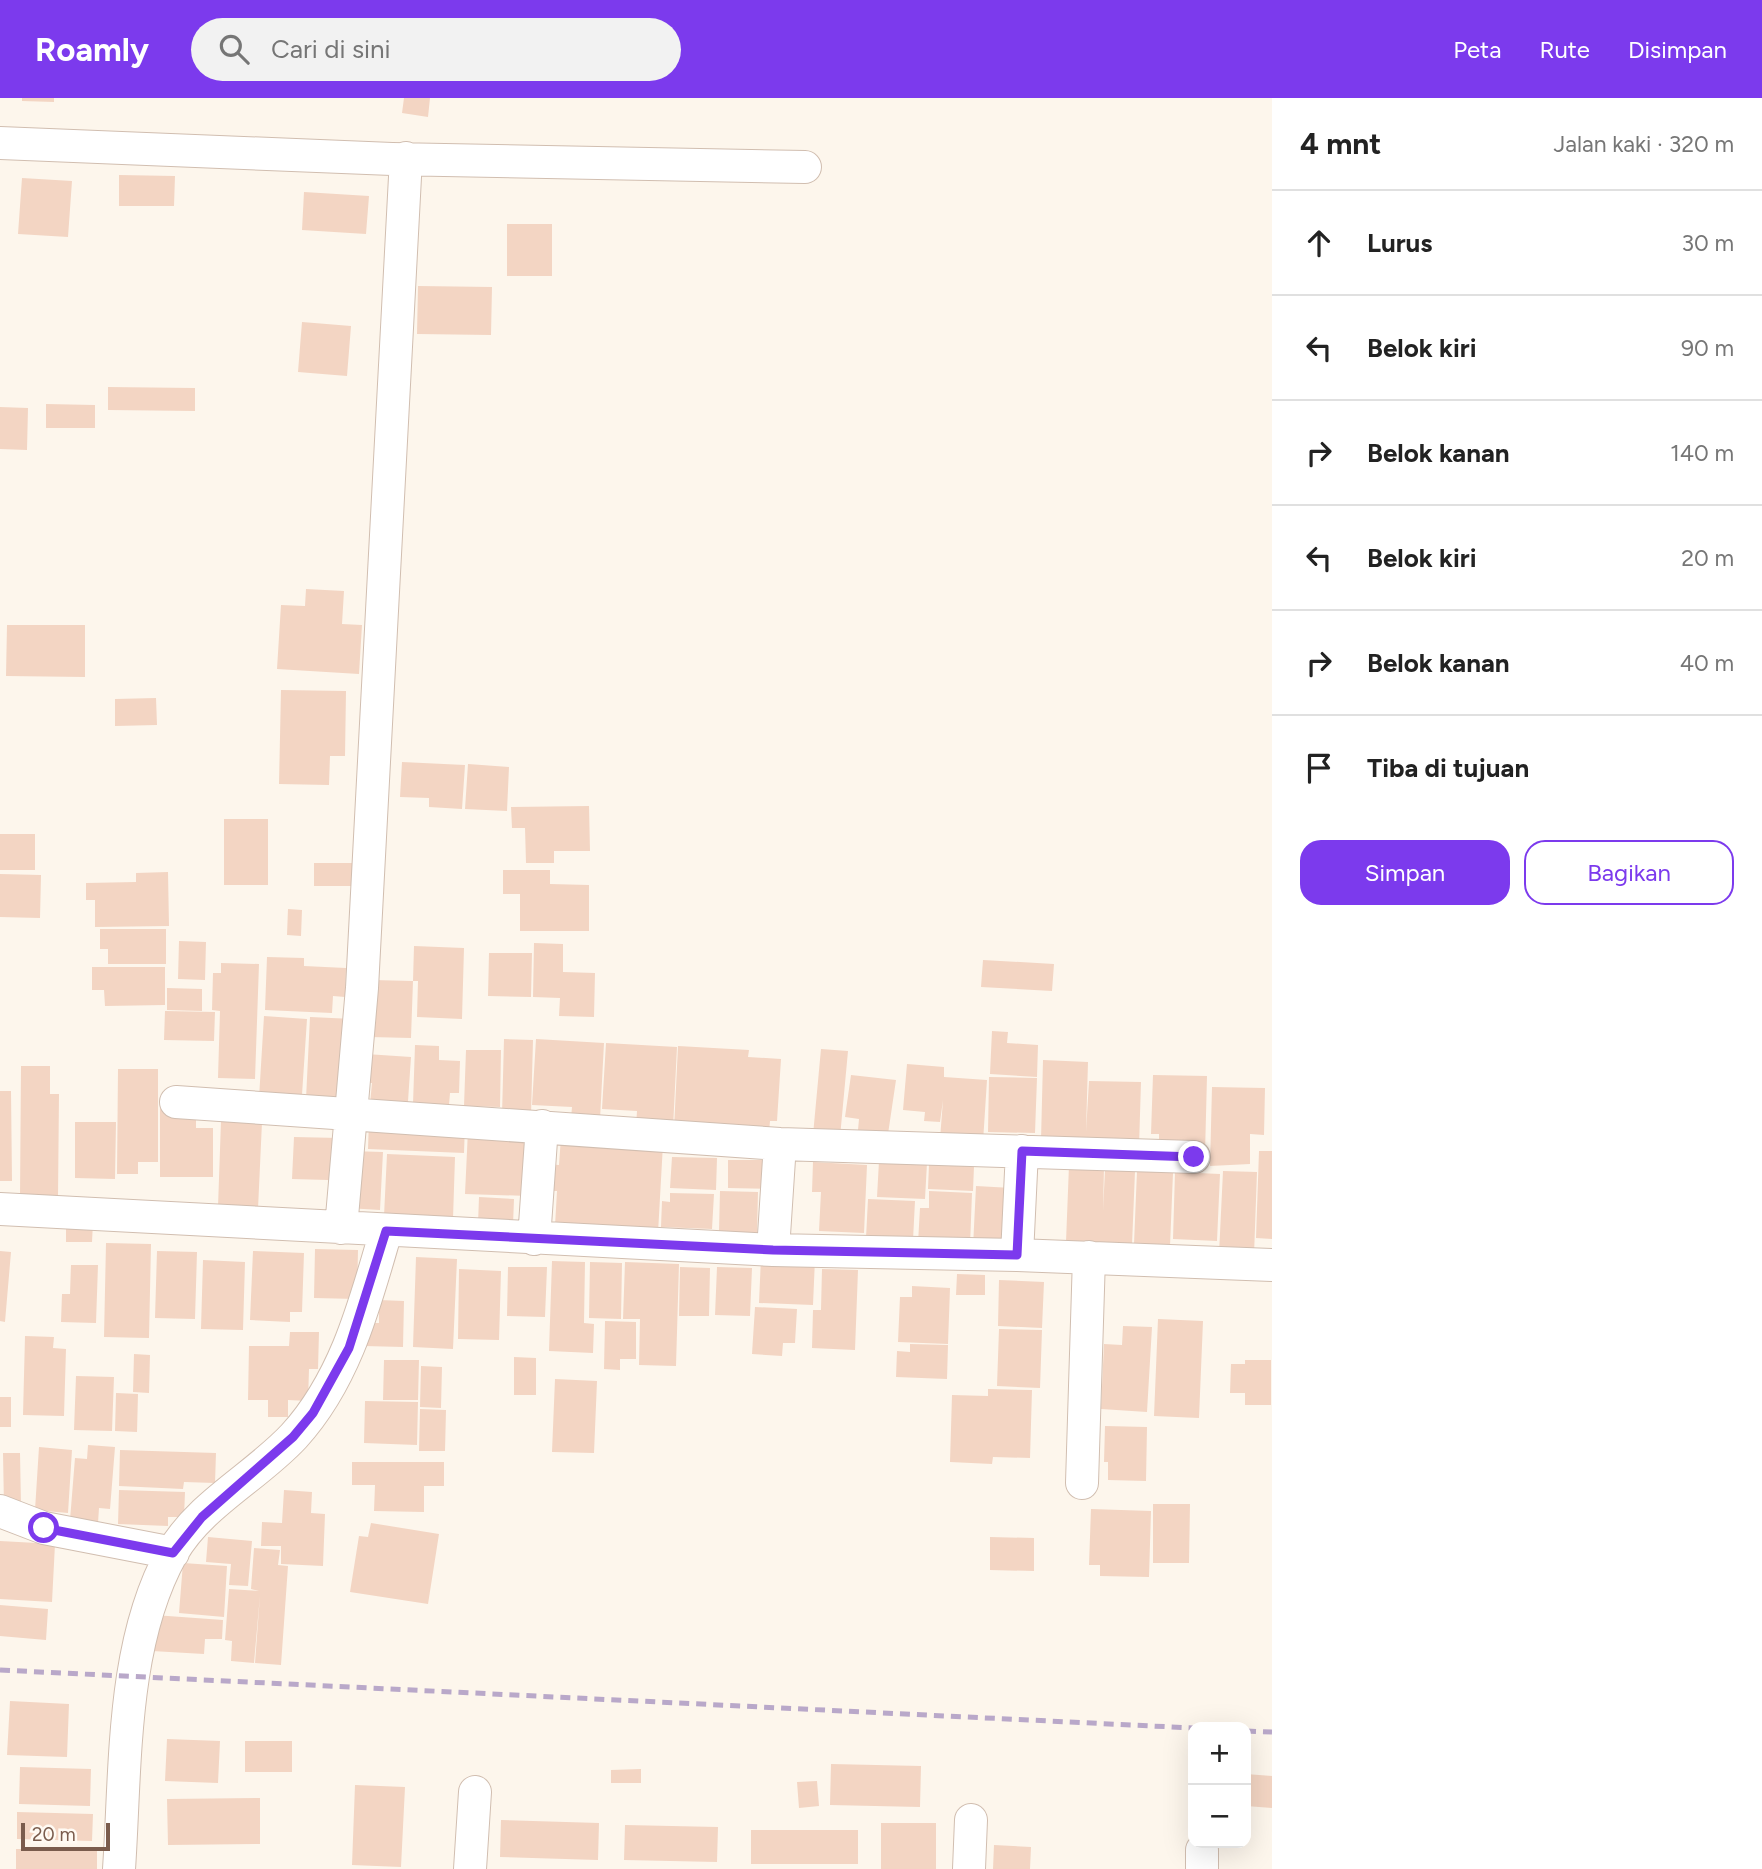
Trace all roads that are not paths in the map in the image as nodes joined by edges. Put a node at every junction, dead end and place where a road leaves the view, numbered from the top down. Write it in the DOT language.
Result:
graph roads {
  1 [pos="0,143"];
  2 [pos="406,158"];
  3 [pos="805,167"];
  4 [pos="176,1102"];
  5 [pos="352,1116"];
  6 [pos="542,1126"];
  7 [pos="780,1144"];
  8 [pos="1022,1151"];
  9 [pos="1194,1157"];
  10 [pos="0,1209"];
  11 [pos="341,1228"];
  12 [pos="386,1231"];
  13 [pos="534,1239"];
  14 [pos="773,1250"];
  15 [pos="1017,1255"];
  16 [pos="1089,1257"];
  17 [pos="1272,1265"];
  18 [pos="1082,1483"];
  19 [pos="0,1511"];
  20 [pos="173,1553"];
  21 [pos="475,1792"];
  22 [pos="971,1820"];
  23 [pos="119,1869"];
  24 [pos="470,1869"];
  25 [pos="969,1869"];
  1 -- 2 [label="street"];
  2 -- 3 [label="street"];
  2 -- 5 [label="street"];
  4 -- 5 [label="street"];
  5 -- 6 [label="street"];
  5 -- 11 [label="street"];
  6 -- 7 [label="street"];
  6 -- 13 [label="street"];
  7 -- 8 [label="street"];
  7 -- 14 [label="street"];
  8 -- 9 [label="street"];
  8 -- 15 [label="street"];
  10 -- 11 [label="street"];
  11 -- 12 [label="street"];
  12 -- 13 [label="street"];
  12 -- 20 [label="street"];
  13 -- 14 [label="street"];
  14 -- 15 [label="street"];
  15 -- 16 [label="street"];
  16 -- 17 [label="street"];
  16 -- 18 [label="street"];
  19 -- 20 [label="street"];
  20 -- 23 [label="street"];
  21 -- 24 [label="street"];
  22 -- 25 [label="street"];
}
